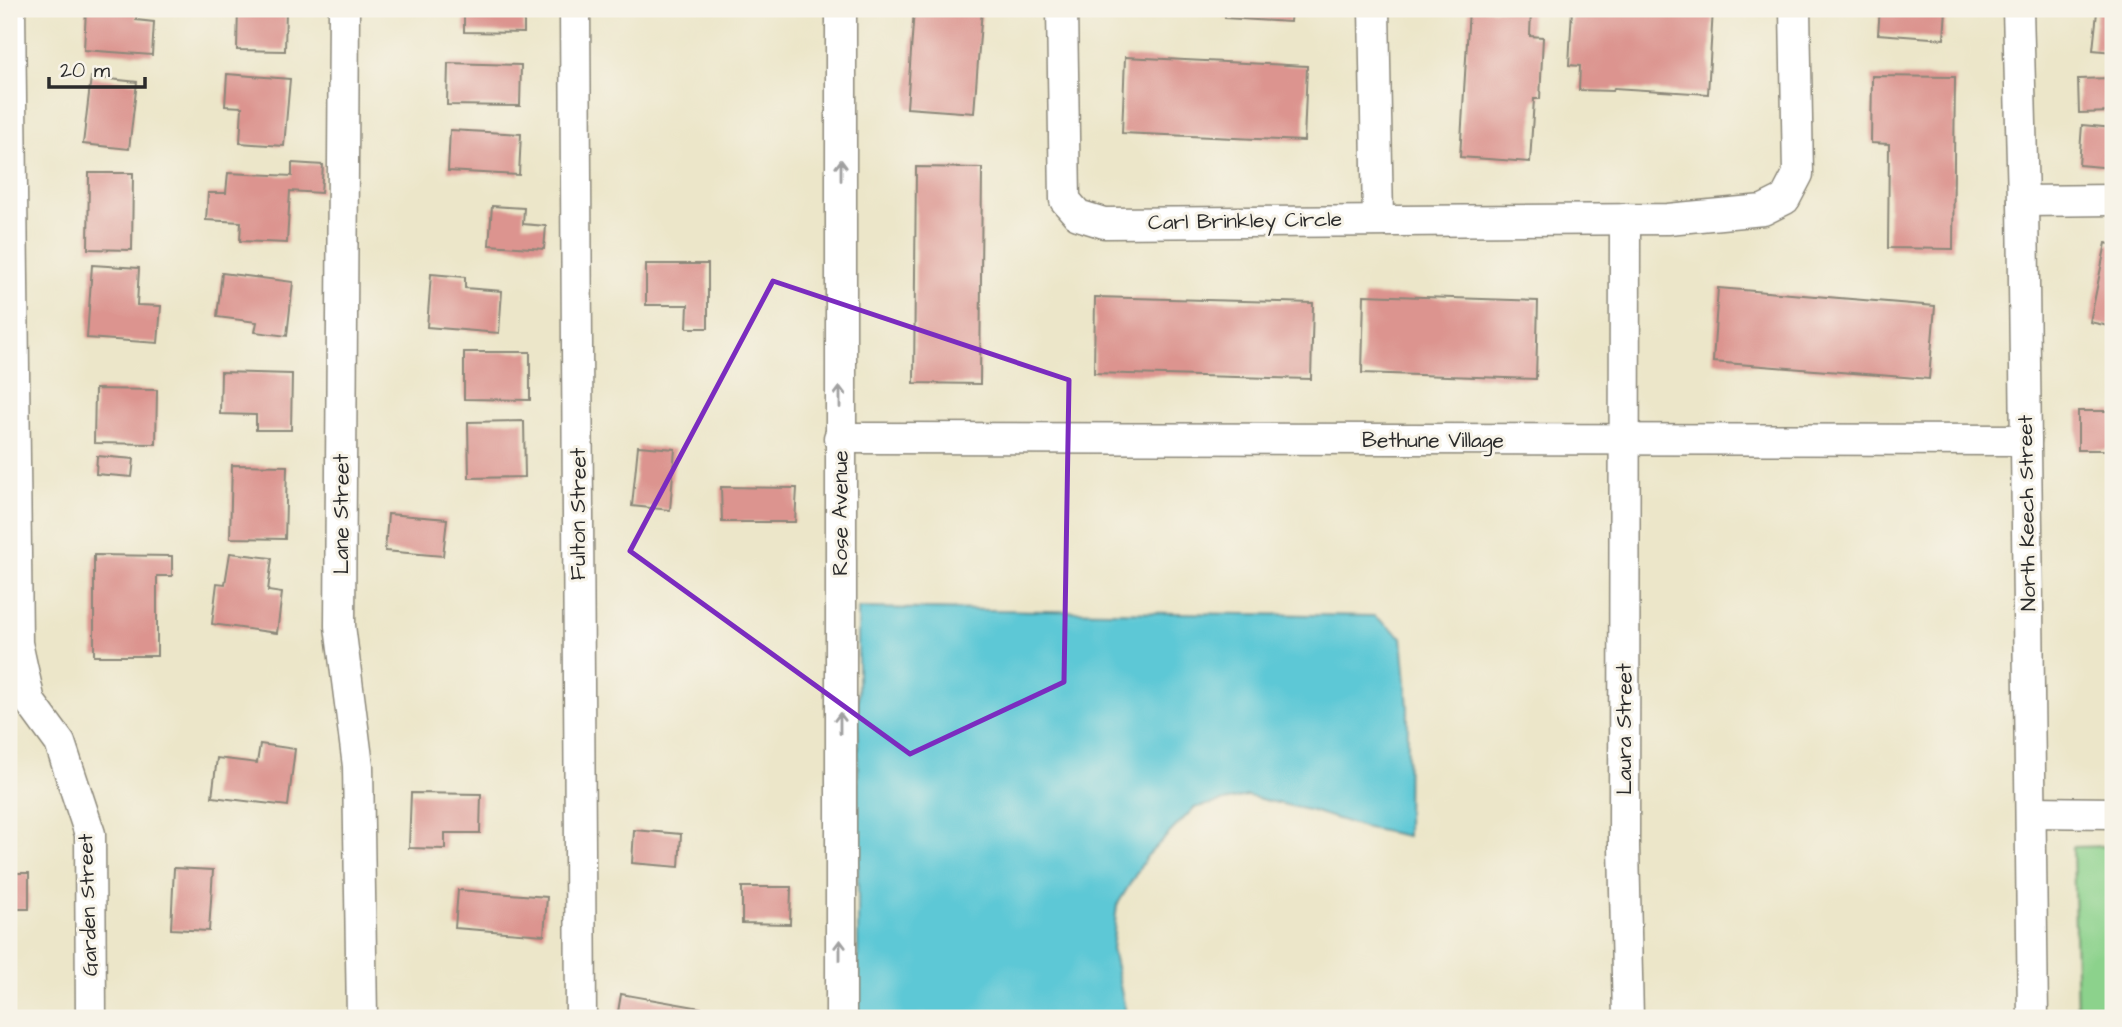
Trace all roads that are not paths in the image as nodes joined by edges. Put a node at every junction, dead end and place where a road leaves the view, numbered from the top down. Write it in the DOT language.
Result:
graph roads {
  1 [pos="10,9"];
  2 [pos="344,9"];
  3 [pos="575,9"];
  4 [pos="841,9"];
  5 [pos="1062,9"];
  6 [pos="1374,9"];
  7 [pos="1795,9"];
  8 [pos="2018,9"];
  9 [pos="2113,200"];
  10 [pos="2023,201"];
  11 [pos="1625,219"];
  12 [pos="1378,220"];
  13 [pos="839,438"];
  14 [pos="2026,440"];
  15 [pos="1623,441"];
  16 [pos="2031,812"];
  17 [pos="2113,813"];
  18 [pos="91,1018"];
  19 [pos="362,1018"];
  20 [pos="581,1018"];
  21 [pos="841,1018"];
  22 [pos="1628,1018"];
  23 [pos="2033,1018"];
  1 -- 18 [label="street, Garden Street"];
  2 -- 19 [label="street, Lane Street"];
  3 -- 20 [label="street, Fulton Street"];
  13 -- 4 [label="street, Rose Avenue, one-way"];
  5 -- 12 [label="street, Carl Brinkley Circle"];
  6 -- 12 [label="street"];
  7 -- 11 [label="street, Carl Brinkley Circle"];
  8 -- 10 [label="street, North Keech Street"];
  9 -- 10 [label="street"];
  10 -- 14 [label="street, North Keech Street"];
  11 -- 12 [label="street, Carl Brinkley Circle"];
  11 -- 15 [label="street"];
  13 -- 15 [label="street, Bethune Village"];
  21 -- 13 [label="street, Rose Avenue, one-way"];
  14 -- 15 [label="street, Bethune Village"];
  14 -- 16 [label="street, North Keech Street"];
  15 -- 22 [label="street, Laura Street"];
  16 -- 17 [label="street"];
  16 -- 23 [label="street, North Keech Street"];
}
